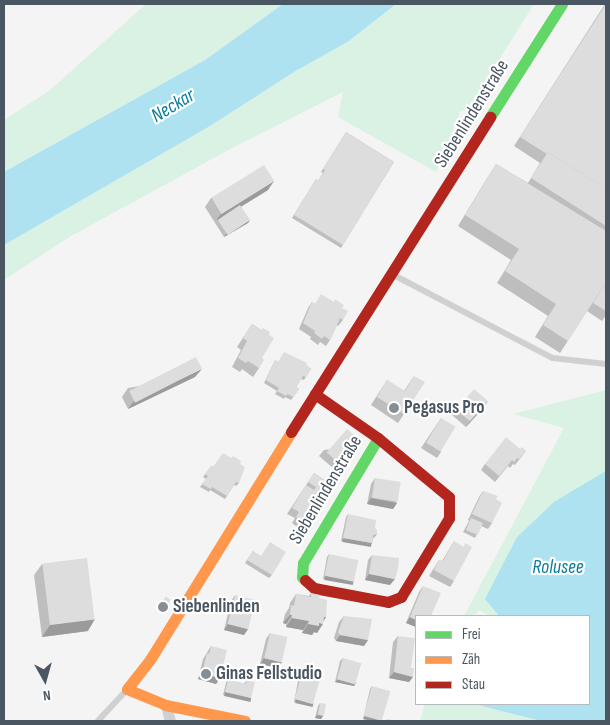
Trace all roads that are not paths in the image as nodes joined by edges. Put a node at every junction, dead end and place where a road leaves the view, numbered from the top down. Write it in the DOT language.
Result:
graph roads {
  1 [pos="562,4"];
  2 [pos="392,274"];
  3 [pos="606,364"];
  4 [pos="315,394"];
  5 [pos="378,438"];
  6 [pos="127,689"];
  7 [pos="166,706"];
  8 [pos="98,721"];
  9 [pos="170,721"];
  10 [pos="245,721"];
  1 -- 2 [label="street, Siebenlindenstraße"];
  2 -- 3 [label="lane"];
  2 -- 4 [label="street, Siebenlindenstraße"];
  4 -- 5 [label="street, Siebenlindenstraße"];
  4 -- 6 [label="street, Siebenlindenstraße"];
  5 -- 5 [label="street, Siebenlindenstraße"];
  6 -- 7 [label="street"];
  6 -- 8 [label="lane"];
  7 -- 9 [label="street"];
  7 -- 10 [label="street"];
}
